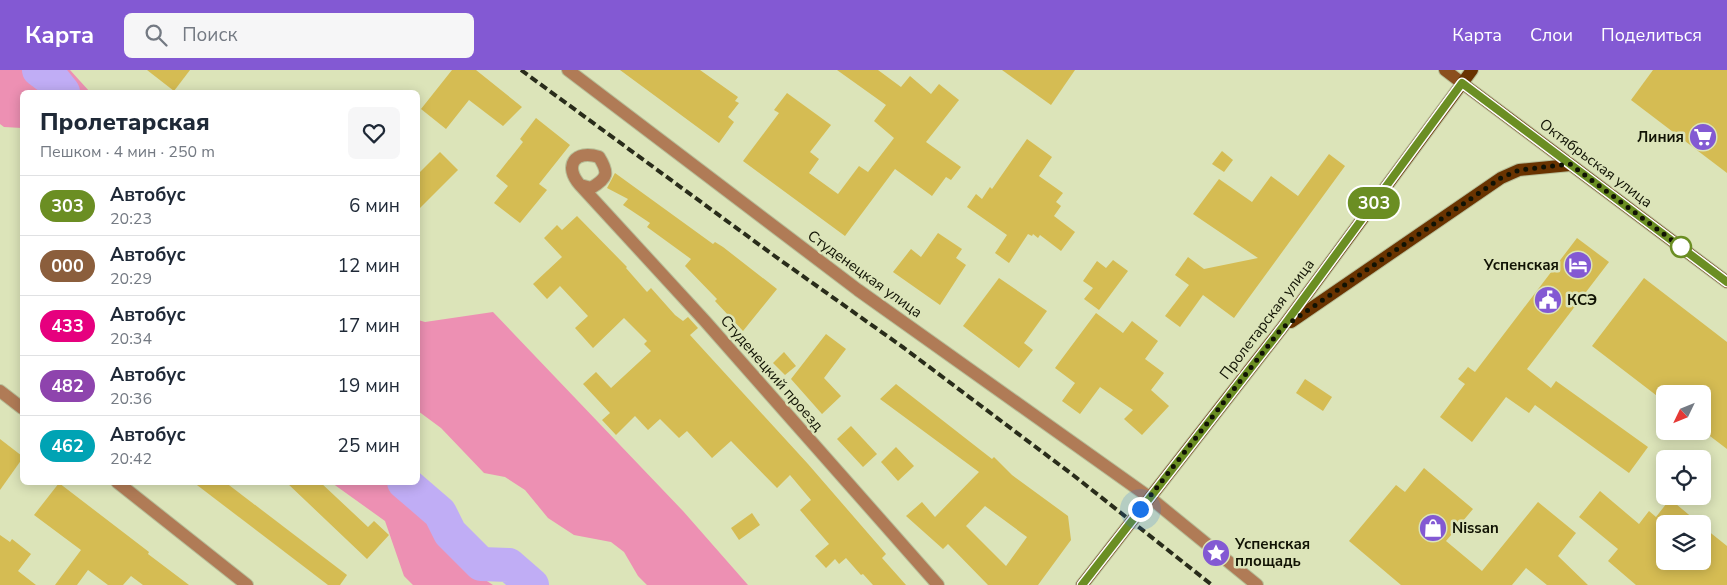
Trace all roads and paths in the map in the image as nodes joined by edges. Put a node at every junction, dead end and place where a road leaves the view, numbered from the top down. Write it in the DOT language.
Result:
graph roads {
  1 [pos="568,70"];
  2 [pos="1445,70"];
  3 [pos="1472,70"];
  4 [pos="1462,83"];
  5 [pos="1570,164"];
  6 [pos="580,185"];
  7 [pos="1727,282"];
  8 [pos="1282,328"];
  9 [pos="0,391"];
  10 [pos="20,406"];
  11 [pos="121,485"];
  12 [pos="1149,497"];
  13 [pos="247,585"];
  14 [pos="938,585"];
  15 [pos="1082,585"];
  16 [pos="1257,585"];
  1 -- 12 [label="street, Студенецкая улица"];
  2 -- 4 [label="main road, Октябрьская улица"];
  3 -- 4 [label="main road, Пролетарская улица"];
  4 -- 5 [label="main road, Октябрьская улица"];
  4 -- 8 [label="main road, Пролетарская улица"];
  5 -- 7 [label="main road, Октябрьская улица"];
  5 -- 8 [label="main road"];
  6 -- 14 [label="street, Студенецкий проезд"];
  8 -- 12 [label="main road, Пролетарская улица"];
  9 -- 10 [label="street"];
  11 -- 13 [label="street"];
  12 -- 15 [label="main road, Пролетарская улица"];
  12 -- 16 [label="street, Студенецкая улица"];
}
